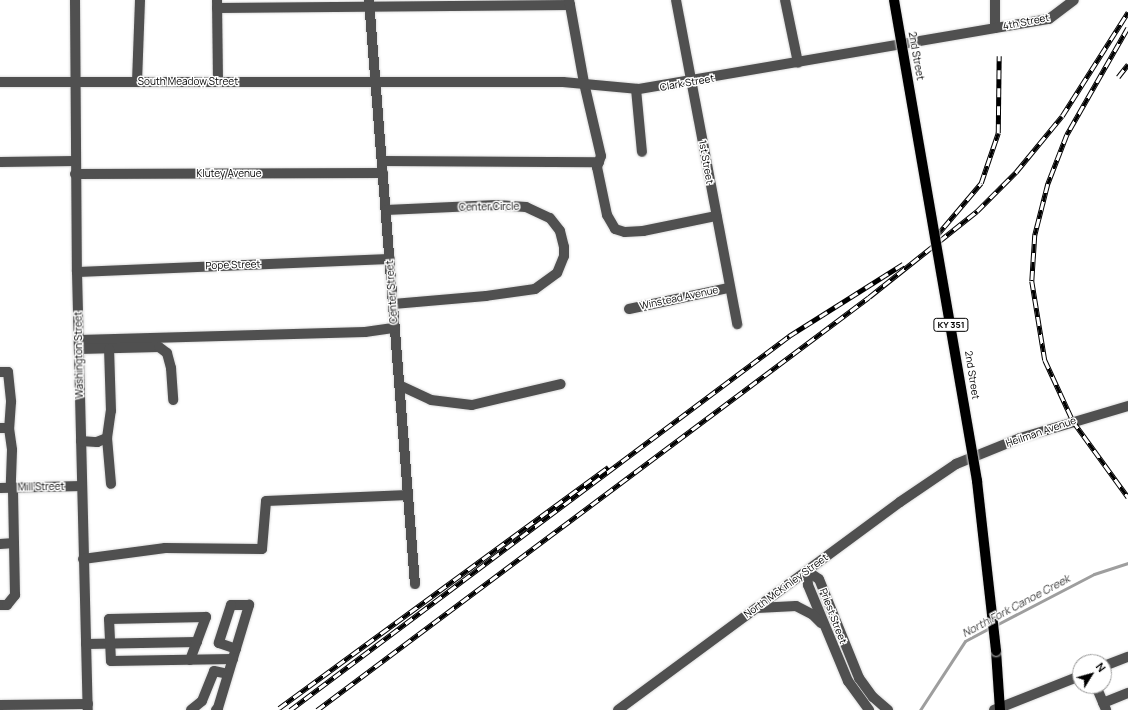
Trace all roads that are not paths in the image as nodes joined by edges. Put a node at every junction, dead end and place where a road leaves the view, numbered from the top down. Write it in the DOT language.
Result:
graph roads {
  1 [pos="75,0"];
  2 [pos="140,0"];
  3 [pos="676,0"];
  4 [pos="785,0"];
  5 [pos="894,0"];
  6 [pos="995,0"];
  7 [pos="1074,0"];
  8 [pos="570,2"];
  9 [pos="369,3"];
  10 [pos="217,4"];
  11 [pos="995,28"];
  12 [pos="798,64"];
  13 [pos="0,82"];
  14 [pos="75,82"];
  15 [pos="137,82"];
  16 [pos="218,82"];
  17 [pos="376,82"];
  18 [pos="692,82"];
  19 [pos="584,83"];
  20 [pos="636,89"];
  21 [pos="642,152"];
  22 [pos="76,161"];
  23 [pos="382,161"];
  24 [pos="0,162"];
  25 [pos="599,162"];
  26 [pos="383,173"];
  27 [pos="76,174"];
  28 [pos="386,210"];
  29 [pos="716,216"];
  30 [pos="390,259"];
  31 [pos="77,272"];
  32 [pos="729,288"];
  33 [pos="393,304"];
  34 [pos="629,309"];
  35 [pos="737,324"];
  36 [pos="395,328"];
  37 [pos="79,345"];
  38 [pos="108,348"];
  39 [pos="4,372"];
  40 [pos="561,384"];
  41 [pos="399,385"];
  42 [pos="173,400"];
  43 [pos="1128,406"];
  44 [pos="4,428"];
  45 [pos="107,438"];
  46 [pos="81,442"];
  47 [pos="956,464"];
  48 [pos="112,484"];
  49 [pos="82,486"];
  50 [pos="0,488"];
  51 [pos="12,488"];
  52 [pos="408,494"];
  53 [pos="14,543"];
  54 [pos="0,544"];
  55 [pos="83,559"];
  56 [pos="807,571"];
  57 [pos="415,584"];
  58 [pos="4,605"];
  59 [pos="757,608"];
  60 [pos="826,630"];
  61 [pos="197,642"];
  62 [pos="110,643"];
  63 [pos="86,644"];
  64 [pos="236,649"];
  65 [pos="1128,658"];
  66 [pos="233,659"];
  67 [pos="190,660"];
  68 [pos="1112,663"];
  69 [pos="228,674"];
  70 [pos="1072,679"];
  71 [pos="1128,693"];
  72 [pos="1099,694"];
  73 [pos="0,705"];
  74 [pos="1104,706"];
  75 [pos="88,707"];
  76 [pos="191,710"];
  77 [pos="216,710"];
  78 [pos="618,710"];
  79 [pos="869,710"];
  80 [pos="888,710"];
  81 [pos="998,710"];
  1 -- 14 [label="street, Washington Street"];
  2 -- 15 [label="street"];
  3 -- 18 [label="street, 1st Street"];
  4 -- 12 [label="street"];
  5 -- 81 [label="main road, 2nd Street / KY 351, bridge"];
  6 -- 11 [label="street"];
  7 -- 11 [label="street, 4th Street"];
  8 -- 9 [label="street"];
  8 -- 19 [label="street"];
  9 -- 10 [label="street"];
  9 -- 17 [label="street, Center Street"];
  10 -- 16 [label="street"];
  11 -- 12 [label="street, Clark Street"];
  12 -- 18 [label="street, Clark Street"];
  13 -- 14 [label="street, South Meadow Street"];
  14 -- 15 [label="street, South Meadow Street"];
  14 -- 22 [label="street, Washington Street"];
  15 -- 16 [label="street, South Meadow Street"];
  16 -- 17 [label="street, South Meadow Street"];
  17 -- 19 [label="street, Clark Street"];
  17 -- 23 [label="street, Center Street"];
  18 -- 20 [label="street, Clark Street"];
  18 -- 29 [label="street, 1st Street"];
  19 -- 20 [label="street, Clark Street"];
  19 -- 25 [label="street"];
  20 -- 21 [label="street"];
  22 -- 24 [label="street"];
  22 -- 27 [label="street, Washington Street"];
  23 -- 25 [label="street"];
  23 -- 26 [label="street, Center Street"];
  25 -- 29 [label="street"];
  26 -- 27 [label="street, Klutey Avenue"];
  26 -- 28 [label="street, Center Street"];
  27 -- 31 [label="street, Washington Street"];
  28 -- 30 [label="street, Center Street"];
  28 -- 33 [label="street, Center Circle"];
  29 -- 32 [label="street, 1st Street"];
  30 -- 31 [label="street, Pope Street"];
  30 -- 33 [label="street, Center Street"];
  31 -- 37 [label="street, Washington Street"];
  32 -- 34 [label="street, Winstead Avenue"];
  32 -- 35 [label="street, 1st Street"];
  33 -- 36 [label="street, Center Street"];
  36 -- 37 [label="street"];
  36 -- 41 [label="street, Center Street"];
  37 -- 38 [label="street"];
  37 -- 46 [label="street, Washington Street"];
  38 -- 42 [label="street"];
  38 -- 45 [label="street"];
  39 -- 44 [label="street"];
  40 -- 41 [label="street"];
  41 -- 52 [label="street, Center Street"];
  43 -- 47 [label="street, Heilman Avenue"];
  44 -- 51 [label="street"];
  45 -- 46 [label="street"];
  45 -- 48 [label="street"];
  46 -- 49 [label="street, Washington Street"];
  47 -- 56 [label="street, North McKinley Street"];
  49 -- 51 [label="street, Mill Street"];
  49 -- 55 [label="street, Washington Street"];
  50 -- 51 [label="street, Mill Street"];
  51 -- 53 [label="street"];
  52 -- 55 [label="street"];
  52 -- 57 [label="street, Center Street"];
  53 -- 54 [label="street"];
  53 -- 58 [label="street"];
  55 -- 63 [label="street, Washington Street"];
  56 -- 59 [label="street, North McKinley Street"];
  56 -- 60 [label="street, Priest Street"];
  56 -- 80 [label="street, Priest Street"];
  59 -- 60 [label="street"];
  59 -- 78 [label="street, North McKinley Street"];
  60 -- 79 [label="street, Priest Street"];
  61 -- 62 [label="street"];
  61 -- 62 [label="street"];
  61 -- 67 [label="street"];
  62 -- 63 [label="street"];
  62 -- 67 [label="street"];
  63 -- 75 [label="street, Washington Street"];
  64 -- 66 [label="street"];
  65 -- 68 [label="street"];
  66 -- 67 [label="street"];
  66 -- 69 [label="street"];
  69 -- 76 [label="street"];
  69 -- 77 [label="street"];
  70 -- 81 [label="street"];
  71 -- 74 [label="street"];
  72 -- 74 [label="street"];
  73 -- 75 [label="street"];
}
